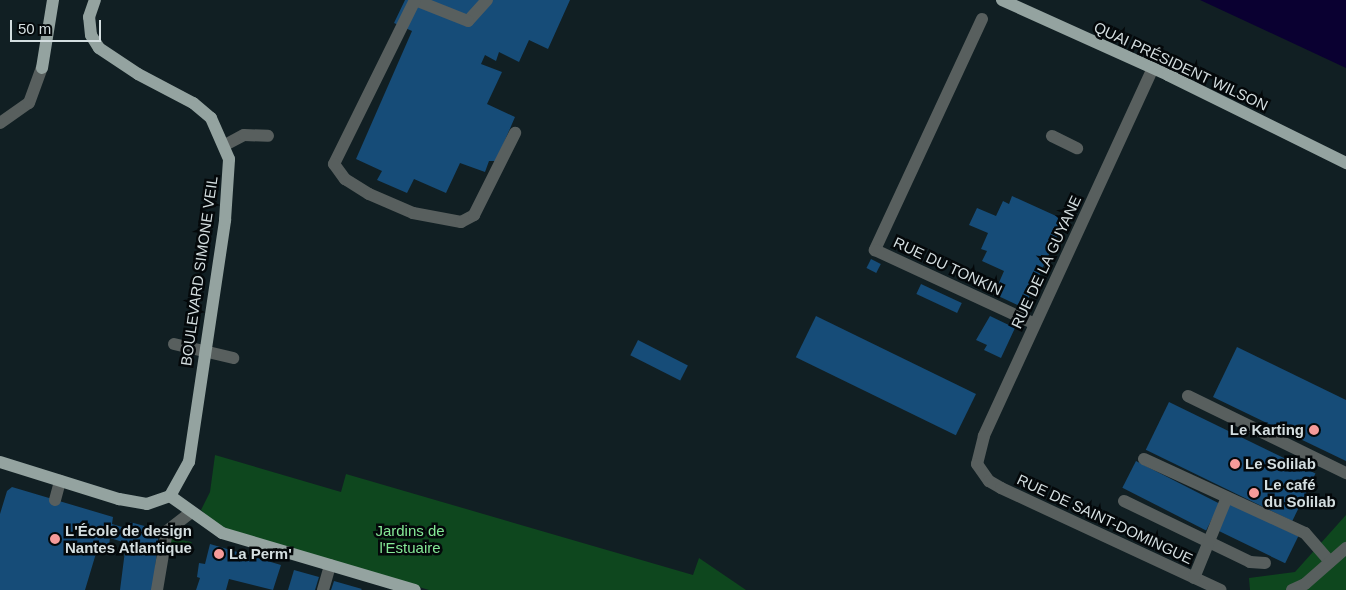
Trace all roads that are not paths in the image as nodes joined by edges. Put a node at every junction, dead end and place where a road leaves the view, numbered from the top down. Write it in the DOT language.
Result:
graph roads {
  1 [pos="53,0"];
  2 [pos="94,0"];
  3 [pos="487,0"];
  4 [pos="1002,0"];
  5 [pos="982,18"];
  6 [pos="42,68"];
  7 [pos="1153,68"];
  8 [pos="0,123"];
  9 [pos="515,133"];
  10 [pos="268,136"];
  11 [pos="1052,136"];
  12 [pos="225,145"];
  13 [pos="1077,148"];
  14 [pos="1346,163"];
  15 [pos="1035,324"];
  16 [pos="174,344"];
  17 [pos="205,352"];
  18 [pos="233,358"];
  19 [pos="1188,396"];
  20 [pos="1144,459"];
  21 [pos="0,462"];
  22 [pos="980,471"];
  23 [pos="1346,473"];
  24 [pos="60,481"];
  25 [pos="170,496"];
  26 [pos="1228,497"];
  27 [pos="55,500"];
  28 [pos="1124,500"];
  29 [pos="191,512"];
  30 [pos="1207,541"];
  31 [pos="1346,548"];
  32 [pos="1330,562"];
  33 [pos="1265,563"];
  34 [pos="330,565"];
  35 [pos="1194,578"];
  36 [pos="157,590"];
  37 [pos="323,590"];
  38 [pos="415,590"];
  39 [pos="1221,590"];
  40 [pos="1292,590"];
  1 -- 6 [label="main road"];
  2 -- 12 [label="main road, BOULEVARD SIMONE VEIL"];
  3 -- 9 [label="street"];
  4 -- 7 [label="main road, QUAI PRÉSIDENT WILSON"];
  5 -- 15 [label="street, RUE DU TONKIN"];
  6 -- 8 [label="street"];
  7 -- 14 [label="main road, QUAI PRÉSIDENT WILSON"];
  7 -- 15 [label="street, RUE DE LA GUYANE"];
  10 -- 12 [label="street"];
  11 -- 13 [label="street"];
  12 -- 17 [label="main road, BOULEVARD SIMONE VEIL"];
  15 -- 22 [label="street, RUE DE LA GUYANE"];
  16 -- 17 [label="street"];
  17 -- 18 [label="street"];
  17 -- 25 [label="main road, BOULEVARD SIMONE VEIL"];
  19 -- 23 [label="street"];
  20 -- 26 [label="street"];
  21 -- 24 [label="main road"];
  22 -- 35 [label="street, RUE DE SAINT-DOMINGUE"];
  24 -- 25 [label="main road"];
  24 -- 27 [label="street"];
  25 -- 29 [label="main road"];
  26 -- 30 [label="street"];
  26 -- 32 [label="street"];
  28 -- 30 [label="street"];
  29 -- 34 [label="main road"];
  29 -- 36 [label="street"];
  30 -- 33 [label="street"];
  30 -- 35 [label="street"];
  31 -- 32 [label="street"];
  32 -- 40 [label="street"];
  34 -- 37 [label="street"];
  34 -- 38 [label="main road"];
  35 -- 39 [label="street, RUE DE SAINT-DOMINGUE"];
}
